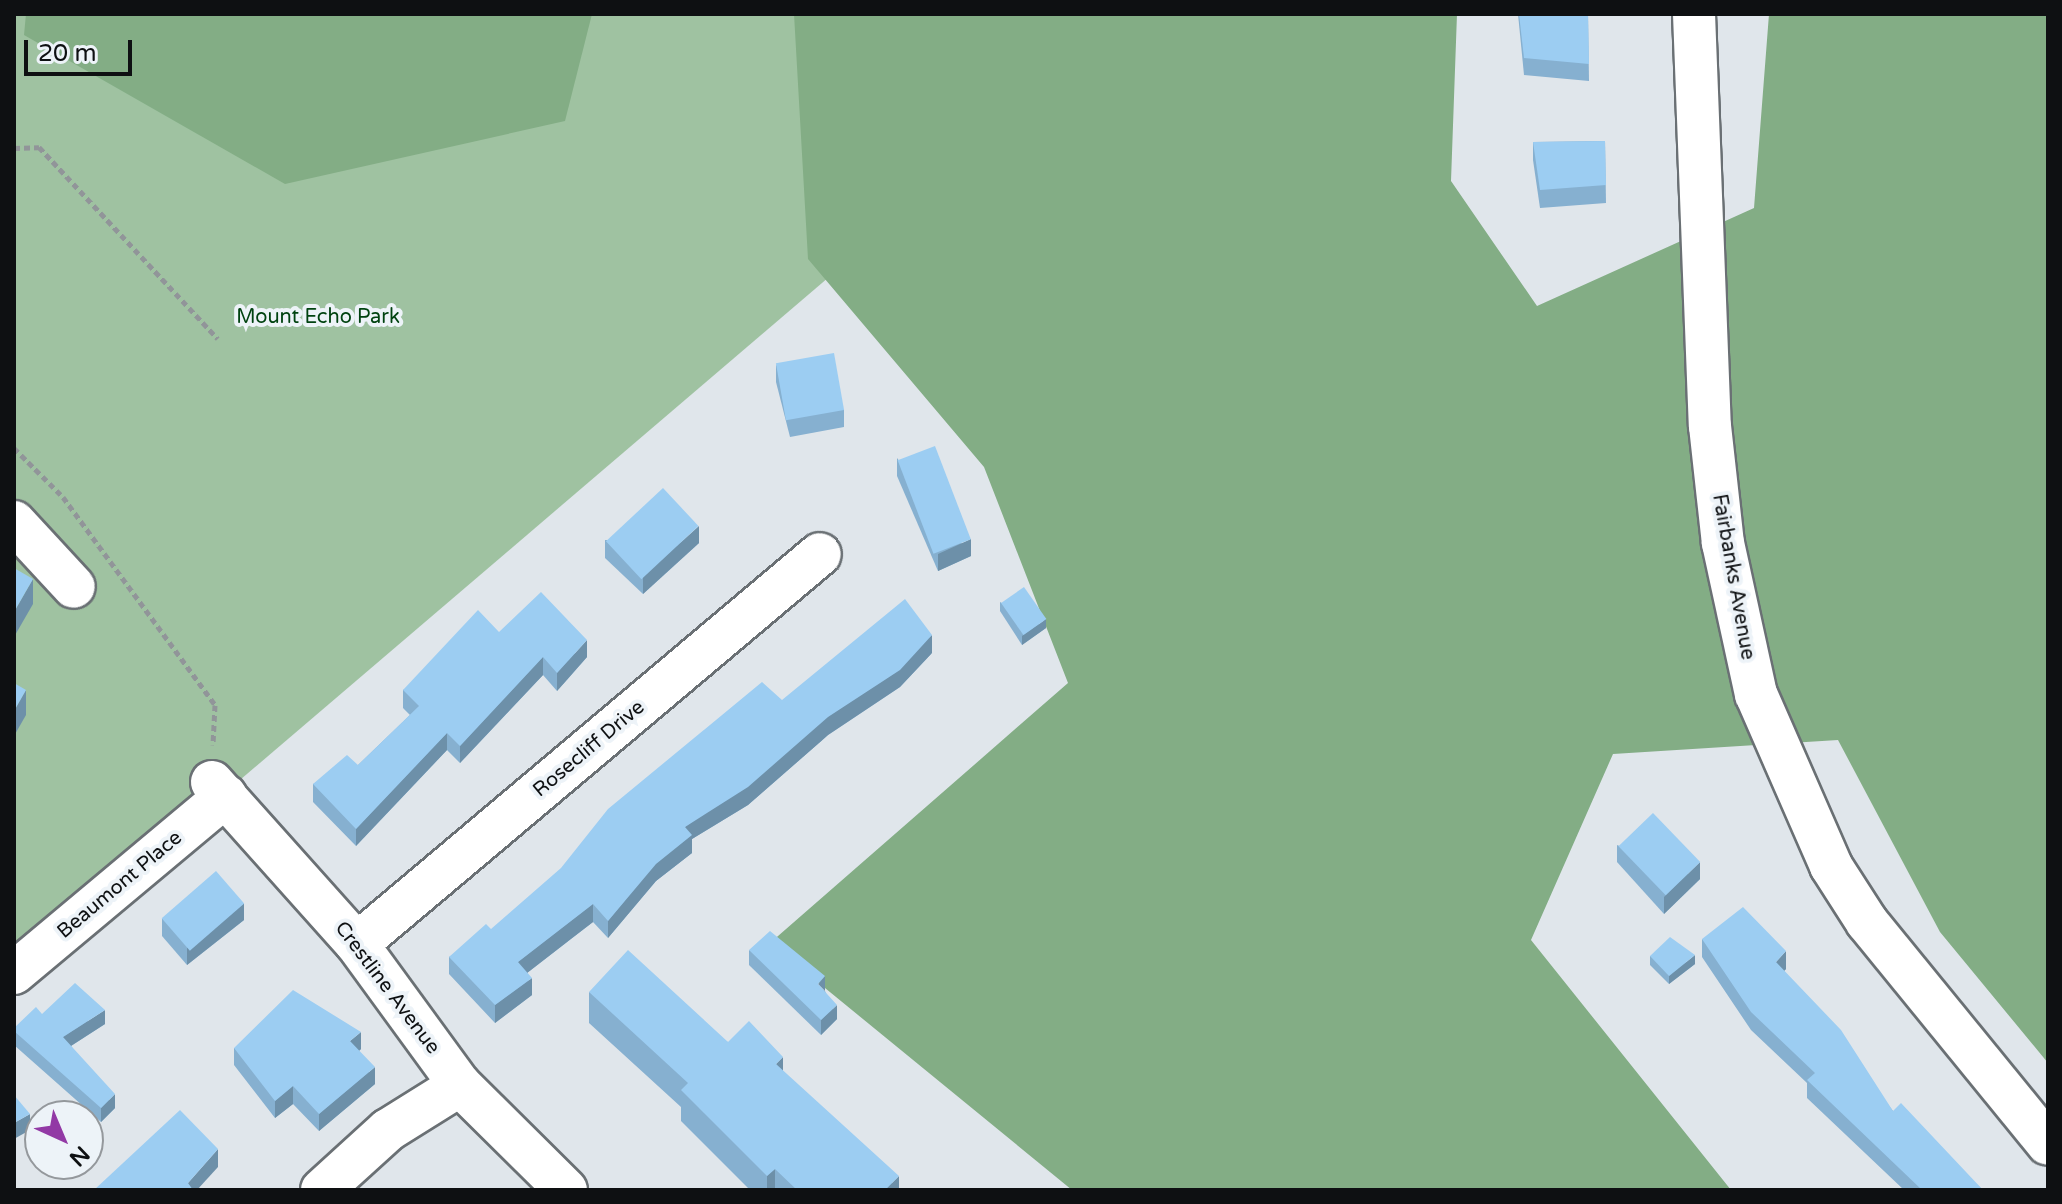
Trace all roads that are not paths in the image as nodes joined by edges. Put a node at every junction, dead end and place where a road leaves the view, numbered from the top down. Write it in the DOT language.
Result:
graph roads {
  1 [pos="1694,14"];
  2 [pos="14,522"];
  3 [pos="820,554"];
  4 [pos="74,587"];
  5 [pos="219,789"];
  6 [pos="357,944"];
  7 [pos="14,973"];
  8 [pos="460,1085"];
  9 [pos="2048,1144"];
  10 [pos="322,1190"];
  11 [pos="566,1190"];
  1 -- 9 [label="street, Fairbanks Avenue"];
  2 -- 4 [label="street"];
  3 -- 6 [label="street, Rosecliff Drive"];
  5 -- 6 [label="street, Crestline Avenue"];
  5 -- 7 [label="street, Beaumont Place"];
  6 -- 8 [label="street, Crestline Avenue"];
  8 -- 10 [label="street"];
  8 -- 11 [label="street, Crestline Avenue"];
}
